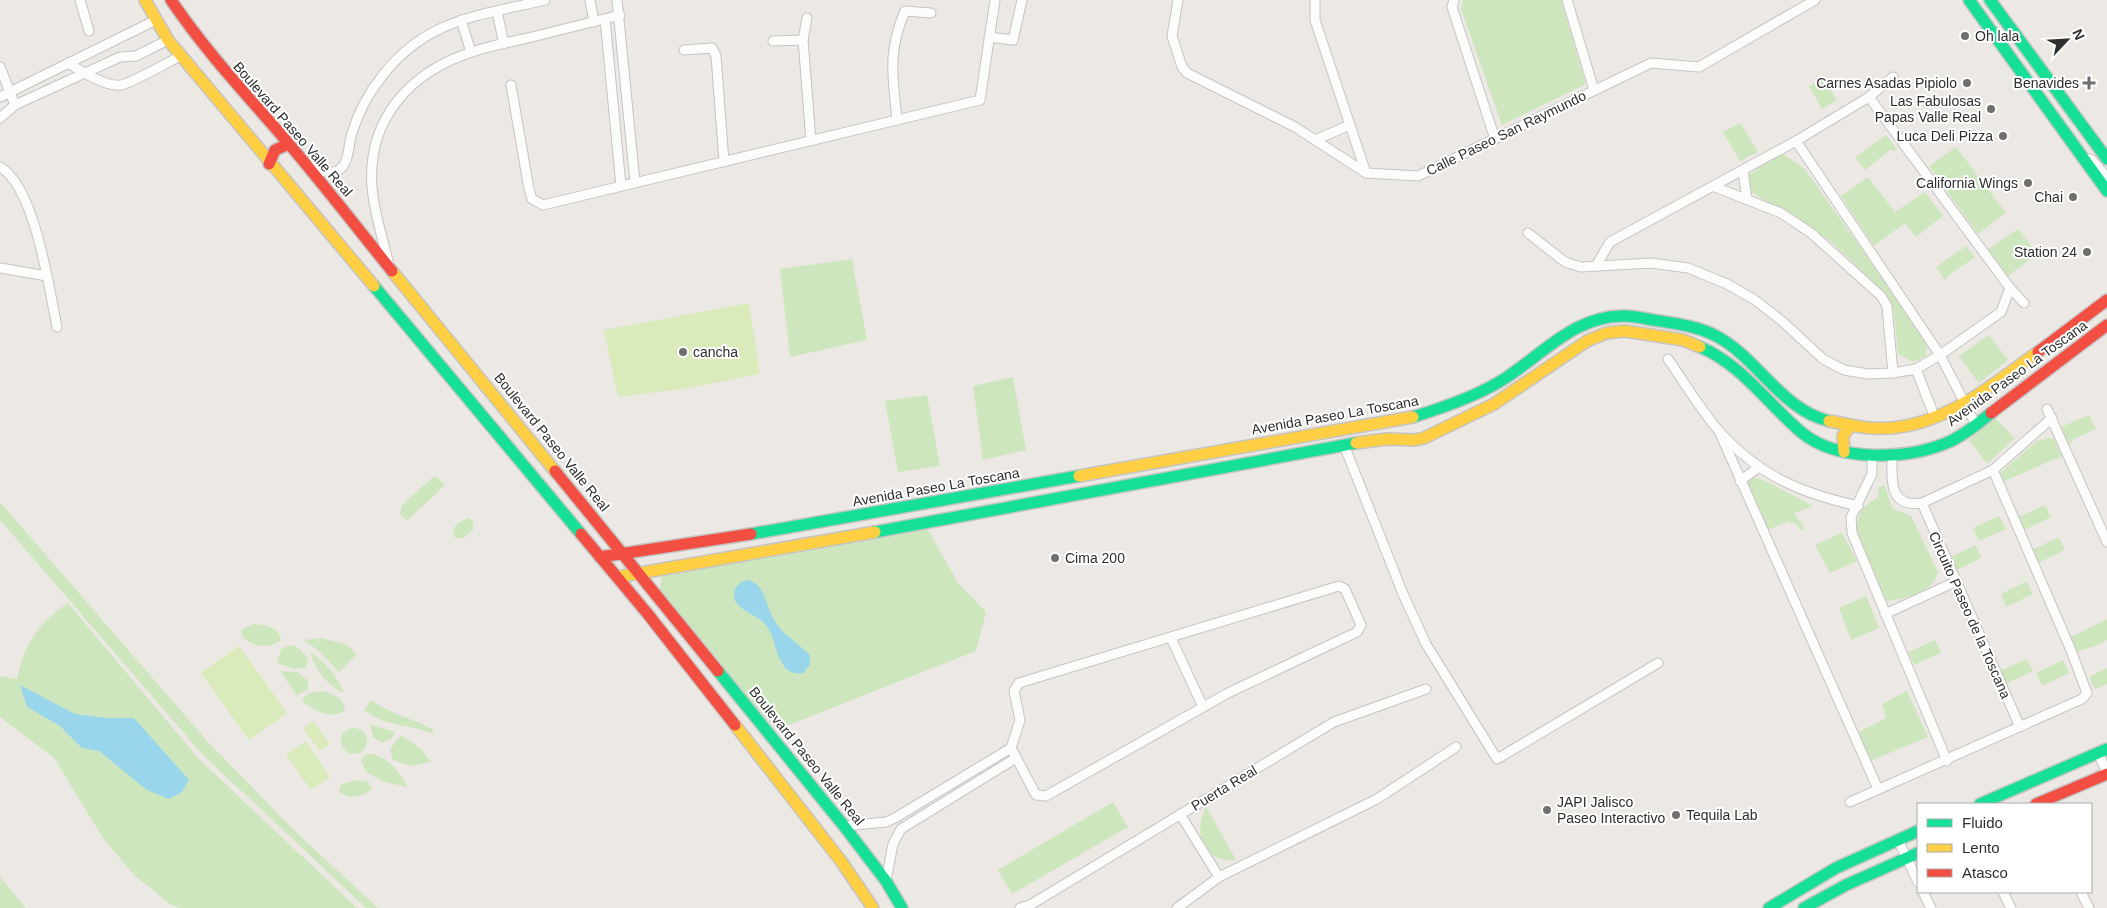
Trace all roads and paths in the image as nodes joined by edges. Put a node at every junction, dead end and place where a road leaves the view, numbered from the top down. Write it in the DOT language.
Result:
graph roads {
  1 [pos="80,0"];
  2 [pos="146,0"];
  3 [pos="171,0"];
  4 [pos="545,0"];
  5 [pos="590,0"];
  6 [pos="618,0"];
  7 [pos="995,0"];
  8 [pos="1022,0"];
  9 [pos="1178,0"];
  10 [pos="1315,0"];
  11 [pos="1454,0"];
  12 [pos="1567,0"];
  13 [pos="1815,0"];
  14 [pos="1969,0"];
  15 [pos="1990,0"];
  16 [pos="497,12"];
  17 [pos="931,13"];
  18 [pos="620,15"];
  19 [pos="807,18"];
  20 [pos="605,19"];
  21 [pos="156,20"];
  22 [pos="461,20"];
  23 [pos="594,22"];
  24 [pos="1989,28"];
  25 [pos="89,31"];
  26 [pos="989,37"];
  27 [pos="168,40"];
  28 [pos="803,40"];
  29 [pos="773,41"];
  30 [pos="504,44"];
  31 [pos="684,50"];
  32 [pos="471,52"];
  33 [pos="180,56"];
  34 [pos="2035,58"];
  35 [pos="68,63"];
  36 [pos="0,67"];
  37 [pos="2022,73"];
  38 [pos="84,74"];
  39 [pos="1893,77"];
  40 [pos="511,85"];
  41 [pos="1594,90"];
  42 [pos="10,92"];
  43 [pos="0,97"];
  44 [pos="1869,97"];
  45 [pos="2067,104"];
  46 [pos="15,105"];
  47 [pos="0,118"];
  48 [pos="897,120"];
  49 [pos="1350,125"];
  50 [pos="1495,139"];
  51 [pos="1314,140"];
  52 [pos="811,141"];
  53 [pos="1796,141"];
  54 [pos="289,144"];
  55 [pos="2084,159"];
  56 [pos="2107,159"];
  57 [pos="724,162"];
  58 [pos="269,164"];
  59 [pos="307,166"];
  60 [pos="0,167"];
  61 [pos="1743,171"];
  62 [pos="1366,174"];
  63 [pos="2107,177"];
  64 [pos="634,182"];
  65 [pos="621,186"];
  66 [pos="1715,187"];
  67 [pos="2107,191"];
  68 [pos="1747,199"];
  69 [pos="1528,233"];
  70 [pos="1596,266"];
  71 [pos="0,268"];
  72 [pos="390,268"];
  73 [pos="47,276"];
  74 [pos="2010,288"];
  75 [pos="2107,300"];
  76 [pos="2024,303"];
  77 [pos="2107,326"];
  78 [pos="57,327"];
  79 [pos="1940,355"];
  80 [pos="1668,358"];
  81 [pos="1916,369"];
  82 [pos="1893,373"];
  83 [pos="1486,389"];
  84 [pos="1970,401"];
  85 [pos="1494,404"];
  86 [pos="2047,409"];
  87 [pos="1988,416"];
  88 [pos="1935,418"];
  89 [pos="2052,418"];
  90 [pos="1852,425"];
  91 [pos="1976,425"];
  92 [pos="1719,431"];
  93 [pos="1344,445"];
  94 [pos="1844,452"];
  95 [pos="1872,454"];
  96 [pos="1892,455"];
  97 [pos="1141,465"];
  98 [pos="1759,467"];
  99 [pos="1993,470"];
  100 [pos="1110,471"];
  101 [pos="1740,481"];
  102 [pos="1143,482"];
  103 [pos="1035,485"];
  104 [pos="1112,488"];
  105 [pos="1003,491"];
  106 [pos="1038,503"];
  107 [pos="1922,503"];
  108 [pos="1858,506"];
  109 [pos="1004,508"];
  110 [pos="821,523"];
  111 [pos="824,540"];
  112 [pos="2107,542"];
  113 [pos="623,553"];
  114 [pos="600,557"];
  115 [pos="638,573"];
  116 [pos="617,577"];
  117 [pos="1955,582"];
  118 [pos="1885,614"];
  119 [pos="1171,638"];
  120 [pos="1658,663"];
  121 [pos="1426,689"];
  122 [pos="1202,707"];
  123 [pos="2020,727"];
  124 [pos="1456,747"];
  125 [pos="1011,748"];
  126 [pos="2102,751"];
  127 [pos="1016,758"];
  128 [pos="1947,760"];
  129 [pos="2107,774"];
  130 [pos="1878,789"];
  131 [pos="1850,802"];
  132 [pos="1982,803"];
  133 [pos="2040,803"];
  134 [pos="1180,814"];
  135 [pos="844,826"];
  136 [pos="1917,831"];
  137 [pos="1898,840"];
  138 [pos="1917,853"];
  139 [pos="1907,858"];
  140 [pos="1219,877"];
  141 [pos="1917,880"];
  142 [pos="886,881"];
  143 [pos="2004,893"];
  144 [pos="2082,893"];
  145 [pos="1926,894"];
  146 [pos="1029,907"];
  147 [pos="873,908"];
  148 [pos="902,908"];
  149 [pos="1020,908"];
  150 [pos="1177,908"];
  151 [pos="1769,908"];
  152 [pos="1804,908"];
  153 [pos="1931,908"];
  154 [pos="2011,908"];
  155 [pos="2089,908"];
  1 -- 25 [label="street"];
  2 -- 21 [label="street"];
  3 -- 54 [label="street, Boulevard Paseo Valle Real"];
  4 -- 16 [label="street"];
  5 -- 23 [label="street"];
  6 -- 18 [label="street"];
  7 -- 26 [label="street"];
  8 -- 26 [label="street"];
  9 -- 51 [label="street"];
  10 -- 49 [label="street"];
  11 -- 50 [label="street"];
  12 -- 41 [label="street"];
  13 -- 41 [label="street, Calle Paseo San Raymundo"];
  14 -- 24 [label="street"];
  15 -- 34 [label="street"];
  16 -- 22 [label="street"];
  16 -- 30 [label="street"];
  17 -- 48 [label="street"];
  18 -- 20 [label="street"];
  18 -- 64 [label="street"];
  19 -- 28 [label="street"];
  20 -- 23 [label="street"];
  20 -- 65 [label="street"];
  21 -- 27 [label="street"];
  21 -- 35 [label="street"];
  22 -- 32 [label="street"];
  22 -- 59 [label="street"];
  23 -- 30 [label="street"];
  24 -- 34 [label="street"];
  24 -- 37 [label="street"];
  26 -- 48 [label="street"];
  27 -- 33 [label="street"];
  27 -- 38 [label="street"];
  28 -- 29 [label="street"];
  28 -- 52 [label="street"];
  30 -- 32 [label="street"];
  31 -- 57 [label="street"];
  32 -- 72 [label="street"];
  33 -- 38 [label="street"];
  33 -- 58 [label="street"];
  34 -- 45 [label="street"];
  35 -- 38 [label="street"];
  35 -- 42 [label="street"];
  36 -- 42 [label="street"];
  37 -- 45 [label="street"];
  37 -- 55 [label="street"];
  38 -- 46 [label="street"];
  39 -- 44 [label="street"];
  40 -- 65 [label="street"];
  41 -- 50 [label="street, Calle Paseo San Raymundo"];
  42 -- 43 [label="street"];
  42 -- 46 [label="street"];
  44 -- 53 [label="street"];
  44 -- 74 [label="street"];
  45 -- 56 [label="street"];
  46 -- 47 [label="street"];
  48 -- 52 [label="street"];
  49 -- 51 [label="street"];
  49 -- 62 [label="street"];
  50 -- 62 [label="street, Calle Paseo San Raymundo"];
  51 -- 62 [label="street"];
  52 -- 57 [label="street"];
  53 -- 61 [label="street"];
  53 -- 79 [label="street"];
  54 -- 58 [label="street"];
  54 -- 59 [label="street, Boulevard Paseo Valle Real"];
  55 -- 63 [label="street"];
  55 -- 67 [label="street"];
  57 -- 64 [label="street"];
  58 -- 114 [label="street"];
  59 -- 72 [label="street, Boulevard Paseo Valle Real"];
  60 -- 73 [label="street"];
  61 -- 66 [label="street"];
  61 -- 68 [label="street"];
  64 -- 65 [label="street"];
  66 -- 68 [label="street"];
  66 -- 70 [label="street"];
  68 -- 82 [label="street"];
  69 -- 70 [label="street"];
  70 -- 82 [label="street"];
  71 -- 73 [label="street"];
  72 -- 113 [label="street, Boulevard Paseo Valle Real"];
  73 -- 78 [label="street"];
  74 -- 76 [label="street"];
  74 -- 79 [label="street"];
  75 -- 84 [label="street, Avenida Paseo La Toscana"];
  77 -- 87 [label="street, Avenida Paseo La Toscana"];
  79 -- 81 [label="street"];
  79 -- 84 [label="street"];
  80 -- 92 [label="street"];
  81 -- 82 [label="street"];
  81 -- 88 [label="street"];
  83 -- 85 [label="street"];
  83 -- 90 [label="street, Avenida Paseo La Toscana"];
  83 -- 97 [label="street, Avenida Paseo La Toscana"];
  84 -- 87 [label="street"];
  84 -- 88 [label="street, Avenida Paseo La Toscana"];
  84 -- 91 [label="street"];
  85 -- 93 [label="street, Avenida Paseo La Toscana"];
  85 -- 94 [label="street, Avenida Paseo La Toscana"];
  86 -- 89 [label="street"];
  87 -- 91 [label="street, Avenida Paseo La Toscana"];
  88 -- 90 [label="street, Avenida Paseo La Toscana"];
  89 -- 99 [label="street"];
  89 -- 112 [label="street"];
  90 -- 94 [label="street"];
  91 -- 96 [label="street, Avenida Paseo La Toscana"];
  92 -- 98 [label="street"];
  92 -- 101 [label="street"];
  93 -- 102 [label="street, Avenida Paseo La Toscana"];
  93 -- 120 [label="street"];
  94 -- 95 [label="street, Avenida Paseo La Toscana"];
  95 -- 96 [label="street, Avenida Paseo La Toscana"];
  95 -- 108 [label="street"];
  96 -- 107 [label="street"];
  97 -- 100 [label="street, Avenida Paseo La Toscana"];
  97 -- 102 [label="street"];
  98 -- 101 [label="street"];
  98 -- 108 [label="street"];
  99 -- 107 [label="street"];
  99 -- 123 [label="street"];
  100 -- 103 [label="street, Avenida Paseo La Toscana"];
  100 -- 104 [label="street"];
  101 -- 130 [label="street"];
  102 -- 104 [label="street, Avenida Paseo La Toscana"];
  103 -- 105 [label="street, Avenida Paseo La Toscana"];
  103 -- 106 [label="street"];
  104 -- 106 [label="street, Avenida Paseo La Toscana"];
  105 -- 109 [label="street"];
  105 -- 110 [label="street, Avenida Paseo La Toscana"];
  106 -- 109 [label="street, Avenida Paseo La Toscana"];
  107 -- 117 [label="street, Circuito Paseo de la Toscana"];
  108 -- 118 [label="street"];
  109 -- 111 [label="street, Avenida Paseo La Toscana"];
  110 -- 111 [label="street"];
  110 -- 113 [label="street, Avenida Paseo La Toscana"];
  111 -- 115 [label="street, Avenida Paseo La Toscana"];
  113 -- 114 [label="street, Avenida Paseo La Toscana"];
  113 -- 115 [label="street, Boulevard Paseo Valle Real"];
  114 -- 116 [label="street"];
  115 -- 116 [label="street, Avenida Paseo La Toscana"];
  115 -- 135 [label="street, Boulevard Paseo Valle Real"];
  116 -- 147 [label="street"];
  117 -- 118 [label="street"];
  117 -- 123 [label="street, Circuito Paseo de la Toscana"];
  118 -- 128 [label="street"];
  119 -- 122 [label="street"];
  119 -- 122 [label="street"];
  119 -- 125 [label="street"];
  121 -- 134 [label="street, Puerta Real"];
  122 -- 127 [label="street"];
  123 -- 128 [label="street"];
  124 -- 140 [label="street"];
  125 -- 127 [label="street"];
  125 -- 135 [label="street"];
  126 -- 129 [label="street"];
  126 -- 132 [label="street"];
  127 -- 142 [label="street"];
  128 -- 130 [label="street"];
  129 -- 133 [label="street"];
  130 -- 131 [label="street"];
  134 -- 140 [label="street"];
  134 -- 146 [label="street, Puerta Real"];
  135 -- 142 [label="street, Boulevard Paseo Valle Real"];
  136 -- 137 [label="street"];
  137 -- 139 [label="street"];
  137 -- 151 [label="street"];
  138 -- 139 [label="street"];
  139 -- 141 [label="street"];
  139 -- 152 [label="street"];
  140 -- 150 [label="street"];
  142 -- 148 [label="street, Boulevard Paseo Valle Real"];
  143 -- 154 [label="street"];
  144 -- 155 [label="street"];
  145 -- 153 [label="street"];
  146 -- 149 [label="street, Puerta Real"];
}
